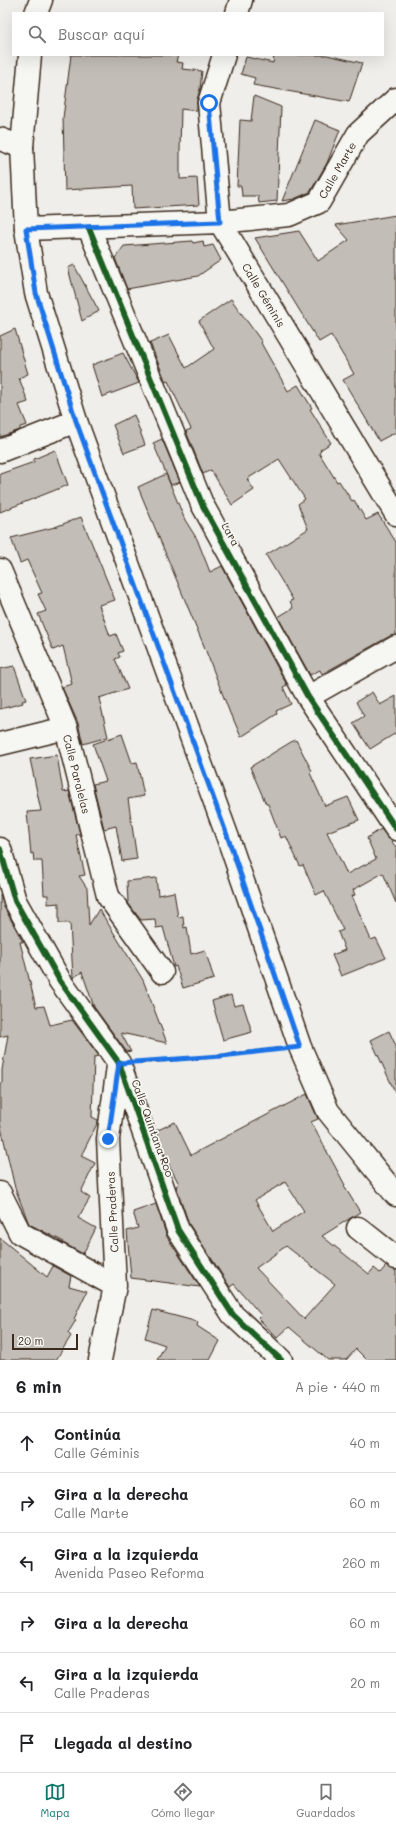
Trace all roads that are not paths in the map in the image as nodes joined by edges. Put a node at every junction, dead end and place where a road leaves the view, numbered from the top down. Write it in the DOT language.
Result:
graph roads {
  1 [pos="40,0"];
  2 [pos="241,0"];
  3 [pos="36,12"];
  4 [pos="237,12"];
  5 [pos="30,56"];
  6 [pos="224,56"];
  7 [pos="396,99"];
  8 [pos="0,140"];
  9 [pos="22,147"];
  10 [pos="220,222"];
  11 [pos="89,228"];
  12 [pos="26,229"];
  13 [pos="76,421"];
  14 [pos="0,451"];
  15 [pos="394,504"];
  16 [pos="0,570"];
  17 [pos="396,647"];
  18 [pos="308,697"];
  19 [pos="66,728"];
  20 [pos="0,744"];
  21 [pos="396,829"];
  22 [pos="0,849"];
  23 [pos="8,902"];
  24 [pos="162,972"];
  25 [pos="119,1063"];
  26 [pos="0,1194"];
  27 [pos="396,1196"];
  28 [pos="358,1228"];
  29 [pos="396,1258"];
  30 [pos="115,1286"];
  31 [pos="100,1360"];
  32 [pos="281,1360"];
  1 -- 3 [label="street"];
  2 -- 4 [label="street"];
  5 -- 9 [label="street"];
  6 -- 10 [label="street, Calle Géminis"];
  7 -- 10 [label="street, Calle Marte"];
  8 -- 9 [label="street"];
  9 -- 12 [label="street"];
  10 -- 11 [label="street, Calle Marte"];
  10 -- 15 [label="street, Calle Géminis"];
  11 -- 12 [label="street, Calle Marte"];
  11 -- 18 [label="street, Lara"];
  12 -- 13 [label="street"];
  13 -- 14 [label="street"];
  13 -- 27 [label="street"];
  16 -- 19 [label="street, Calle Paralelas"];
  17 -- 18 [label="street"];
  18 -- 21 [label="street, Lara"];
  19 -- 20 [label="street"];
  19 -- 24 [label="street, Calle Paralelas"];
  22 -- 23 [label="street, Calle Quintana Roo"];
  23 -- 25 [label="street, Calle Quintana Roo"];
  25 -- 30 [label="street, Calle Praderas"];
  25 -- 32 [label="street, Calle Quintana Roo"];
  26 -- 30 [label="street"];
  28 -- 29 [label="street"];
  30 -- 31 [label="street, Calle Praderas"];
}
